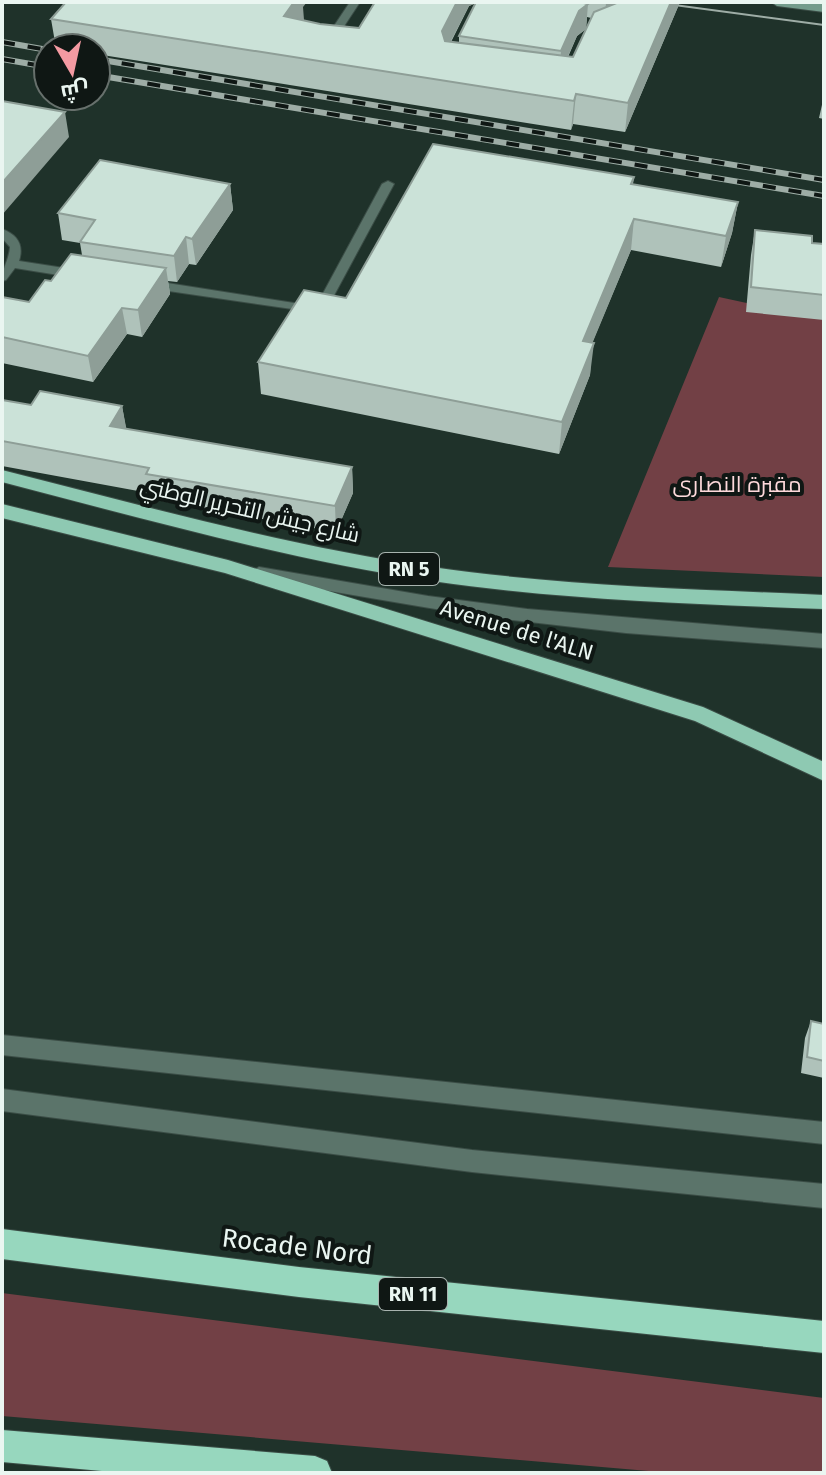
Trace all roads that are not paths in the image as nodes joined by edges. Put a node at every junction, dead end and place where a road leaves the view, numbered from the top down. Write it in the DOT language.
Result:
graph roads {
  1 [pos="355,2"];
  2 [pos="777,2"];
  3 [pos="824,8"];
  4 [pos="325,48"];
  5 [pos="388,184"];
  6 [pos="2,233"];
  7 [pos="13,264"];
  8 [pos="91,276"];
  9 [pos="2,277"];
  10 [pos="138,283"];
  11 [pos="2,476"];
  12 [pos="2,511"];
  13 [pos="228,567"];
  14 [pos="824,602"];
  15 [pos="824,641"];
  16 [pos="824,772"];
  17 [pos="2,1045"];
  18 [pos="2,1100"];
  19 [pos="824,1133"];
  20 [pos="824,1196"];
  21 [pos="2,1244"];
  22 [pos="824,1337"];
  23 [pos="2,1446"];
  24 [pos="315,1473"];
  1 -- 4 [label="lane"];
  2 -- 3 [label="main road"];
  5 -- 10 [label="lane"];
  6 -- 7 [label="lane"];
  7 -- 8 [label="lane"];
  7 -- 9 [label="lane"];
  11 -- 14 [label="highway, شارع جيش التحرير الوطني / RN 5"];
  12 -- 13 [label="highway, Avenue de l'ALN / RN 5"];
  13 -- 15 [label="street"];
  13 -- 16 [label="highway, Avenue de l'ALN / RN 5"];
  17 -- 19 [label="street"];
  18 -- 20 [label="street"];
  21 -- 22 [label="highway, Rocade Nord / RN 11"];
  23 -- 24 [label="highway"];
}
